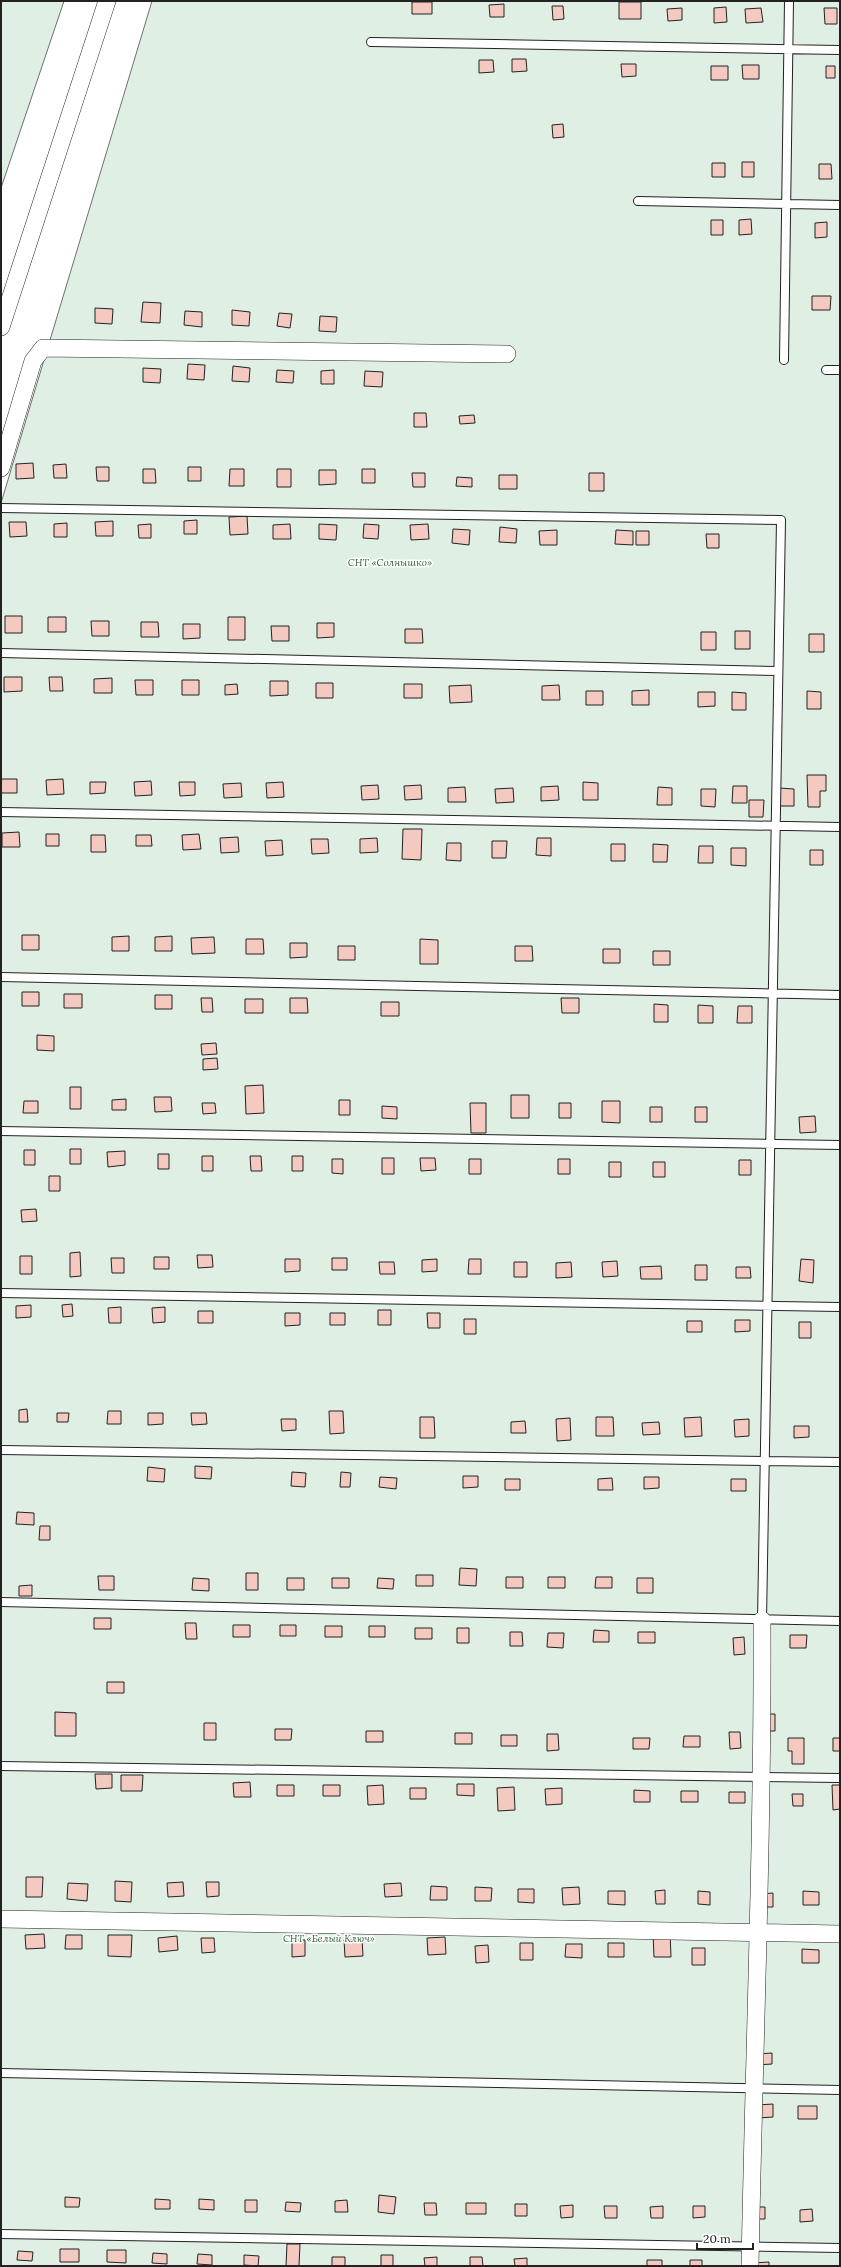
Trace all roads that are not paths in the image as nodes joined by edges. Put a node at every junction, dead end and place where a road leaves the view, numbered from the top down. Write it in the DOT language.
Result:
graph roads {
  1 [pos="107,1"];
  2 [pos="789,1"];
  3 [pos="371,42"];
  4 [pos="788,49"];
  5 [pos="840,50"];
  6 [pos="638,201"];
  7 [pos="786,204"];
  8 [pos="840,205"];
  9 [pos="1,327"];
  10 [pos="507,354"];
  11 [pos="784,360"];
  12 [pos="826,370"];
  13 [pos="840,370"];
  14 [pos="1,468"];
  15 [pos="1,508"];
  16 [pos="1,653"];
  17 [pos="778,671"];
  18 [pos="1,812"];
  19 [pos="776,827"];
  20 [pos="840,827"];
  21 [pos="1,977"];
  22 [pos="773,995"];
  23 [pos="840,996"];
  24 [pos="1,1131"];
  25 [pos="770,1144"];
  26 [pos="840,1145"];
  27 [pos="1,1293"];
  28 [pos="768,1306"];
  29 [pos="840,1307"];
  30 [pos="1,1450"];
  31 [pos="765,1461"];
  32 [pos="840,1462"];
  33 [pos="1,1602"];
  34 [pos="762,1620"];
  35 [pos="840,1621"];
  36 [pos="1,1766"];
  37 [pos="762,1777"];
  38 [pos="840,1778"];
  39 [pos="1,1919"];
  40 [pos="757,1932"];
  41 [pos="840,1934"];
  42 [pos="1,2073"];
  43 [pos="754,2088"];
  44 [pos="840,2090"];
  45 [pos="1,2234"];
  46 [pos="750,2247"];
  47 [pos="840,2248"];
  48 [pos="750,2266"];
  1 -- 9 [label="street"];
  2 -- 4 [label="lane"];
  3 -- 4 [label="lane"];
  4 -- 5 [label="lane"];
  4 -- 7 [label="lane"];
  6 -- 7 [label="lane"];
  7 -- 8 [label="lane"];
  7 -- 11 [label="lane"];
  10 -- 14 [label="street"];
  12 -- 13 [label="lane"];
  15 -- 17 [label="lane"];
  16 -- 17 [label="lane"];
  17 -- 19 [label="lane"];
  18 -- 19 [label="lane"];
  19 -- 20 [label="lane"];
  19 -- 22 [label="lane"];
  21 -- 22 [label="lane"];
  22 -- 23 [label="lane"];
  22 -- 25 [label="lane"];
  24 -- 25 [label="lane"];
  25 -- 26 [label="lane"];
  25 -- 28 [label="lane"];
  27 -- 28 [label="lane"];
  28 -- 29 [label="lane"];
  28 -- 31 [label="lane"];
  30 -- 31 [label="lane"];
  31 -- 32 [label="lane"];
  31 -- 34 [label="lane"];
  33 -- 34 [label="lane"];
  34 -- 35 [label="lane"];
  34 -- 37 [label="street"];
  36 -- 37 [label="lane"];
  37 -- 38 [label="lane"];
  37 -- 40 [label="street"];
  39 -- 40 [label="street"];
  40 -- 41 [label="street"];
  40 -- 43 [label="street"];
  42 -- 43 [label="lane"];
  43 -- 44 [label="lane"];
  43 -- 46 [label="street"];
  45 -- 46 [label="lane"];
  46 -- 47 [label="lane"];
  46 -- 48 [label="street"];
}
